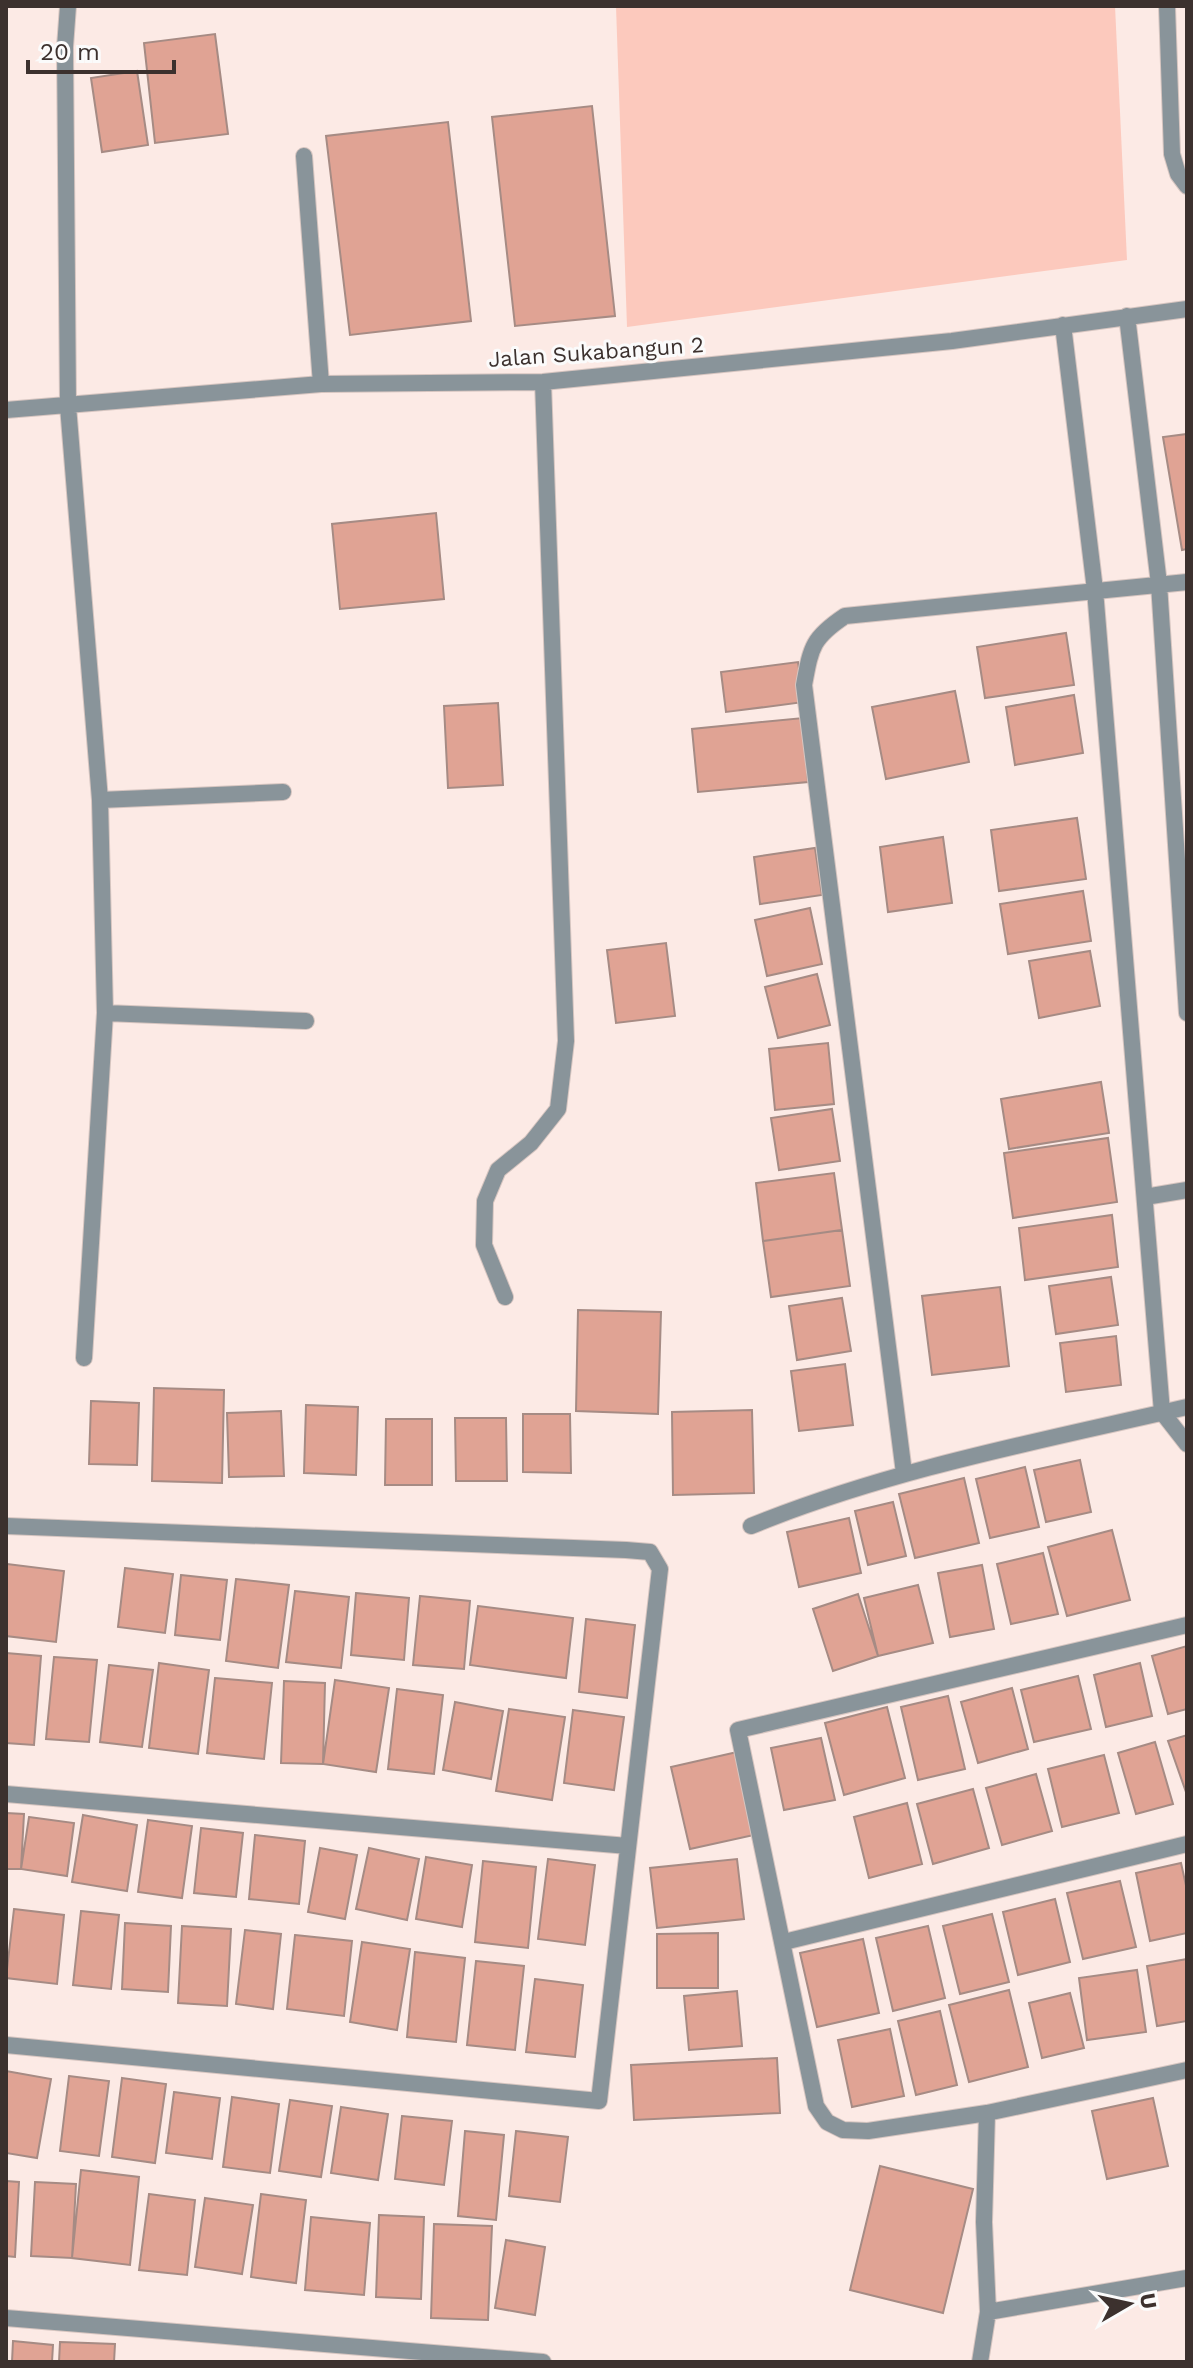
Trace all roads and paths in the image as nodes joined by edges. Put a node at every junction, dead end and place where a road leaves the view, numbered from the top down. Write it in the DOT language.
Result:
graph roads {
  1 [pos="68,6"];
  2 [pos="1167,6"];
  3 [pos="304,156"];
  4 [pos="1187,186"];
  5 [pos="1187,309"];
  6 [pos="1127,316"];
  7 [pos="1063,325"];
  8 [pos="543,382"];
  9 [pos="321,384"];
  10 [pos="68,406"];
  11 [pos="6,410"];
  12 [pos="1187,582"];
  13 [pos="1159,584"];
  14 [pos="1095,590"];
  15 [pos="283,792"];
  16 [pos="100,800"];
  17 [pos="105,1013"];
  18 [pos="1187,1013"];
  19 [pos="306,1021"];
  20 [pos="1187,1190"];
  21 [pos="1145,1197"];
  22 [pos="505,1297"];
  23 [pos="84,1358"];
  24 [pos="1187,1407"];
  25 [pos="1162,1412"];
  26 [pos="1187,1444"];
  27 [pos="904,1473"];
  28 [pos="6,1526"];
  29 [pos="751,1526"];
  30 [pos="1187,1625"];
  31 [pos="6,1794"];
  32 [pos="1187,1844"];
  33 [pos="628,1846"];
  34 [pos="784,1942"];
  35 [pos="6,2045"];
  36 [pos="1187,2070"];
  37 [pos="987,2113"];
  38 [pos="1187,2278"];
  39 [pos="988,2312"];
  40 [pos="6,2318"];
  41 [pos="503,2361"];
  42 [pos="543,2362"];
  43 [pos="980,2362"];
  1 -- 10 [label="street"];
  2 -- 4 [label="street"];
  3 -- 9 [label="street"];
  5 -- 6 [label="street, Jalan Sukabangun 2"];
  6 -- 7 [label="street, Jalan Sukabangun 2"];
  6 -- 13 [label="street"];
  7 -- 8 [label="street, Jalan Sukabangun 2"];
  7 -- 14 [label="street"];
  8 -- 9 [label="street, Jalan Sukabangun 2"];
  8 -- 22 [label="street"];
  9 -- 10 [label="street, Jalan Sukabangun 2"];
  10 -- 11 [label="street, Jalan Sukabangun 2"];
  10 -- 16 [label="street"];
  12 -- 13 [label="street"];
  13 -- 14 [label="street"];
  13 -- 18 [label="street"];
  14 -- 21 [label="street"];
  14 -- 27 [label="street"];
  15 -- 16 [label="street"];
  16 -- 17 [label="street"];
  17 -- 19 [label="street"];
  17 -- 23 [label="street"];
  20 -- 21 [label="street"];
  21 -- 25 [label="street"];
  24 -- 25 [label="street"];
  25 -- 26 [label="street"];
  25 -- 27 [label="street"];
  27 -- 29 [label="street"];
  28 -- 33 [label="street"];
  30 -- 34 [label="street"];
  31 -- 33 [label="street"];
  32 -- 34 [label="street"];
  33 -- 35 [label="street"];
  34 -- 37 [label="street"];
  36 -- 37 [label="street"];
  37 -- 39 [label="street"];
  38 -- 39 [label="street"];
  39 -- 43 [label="street"];
  40 -- 41 [label="street"];
  41 -- 42 [label="street"];
}
